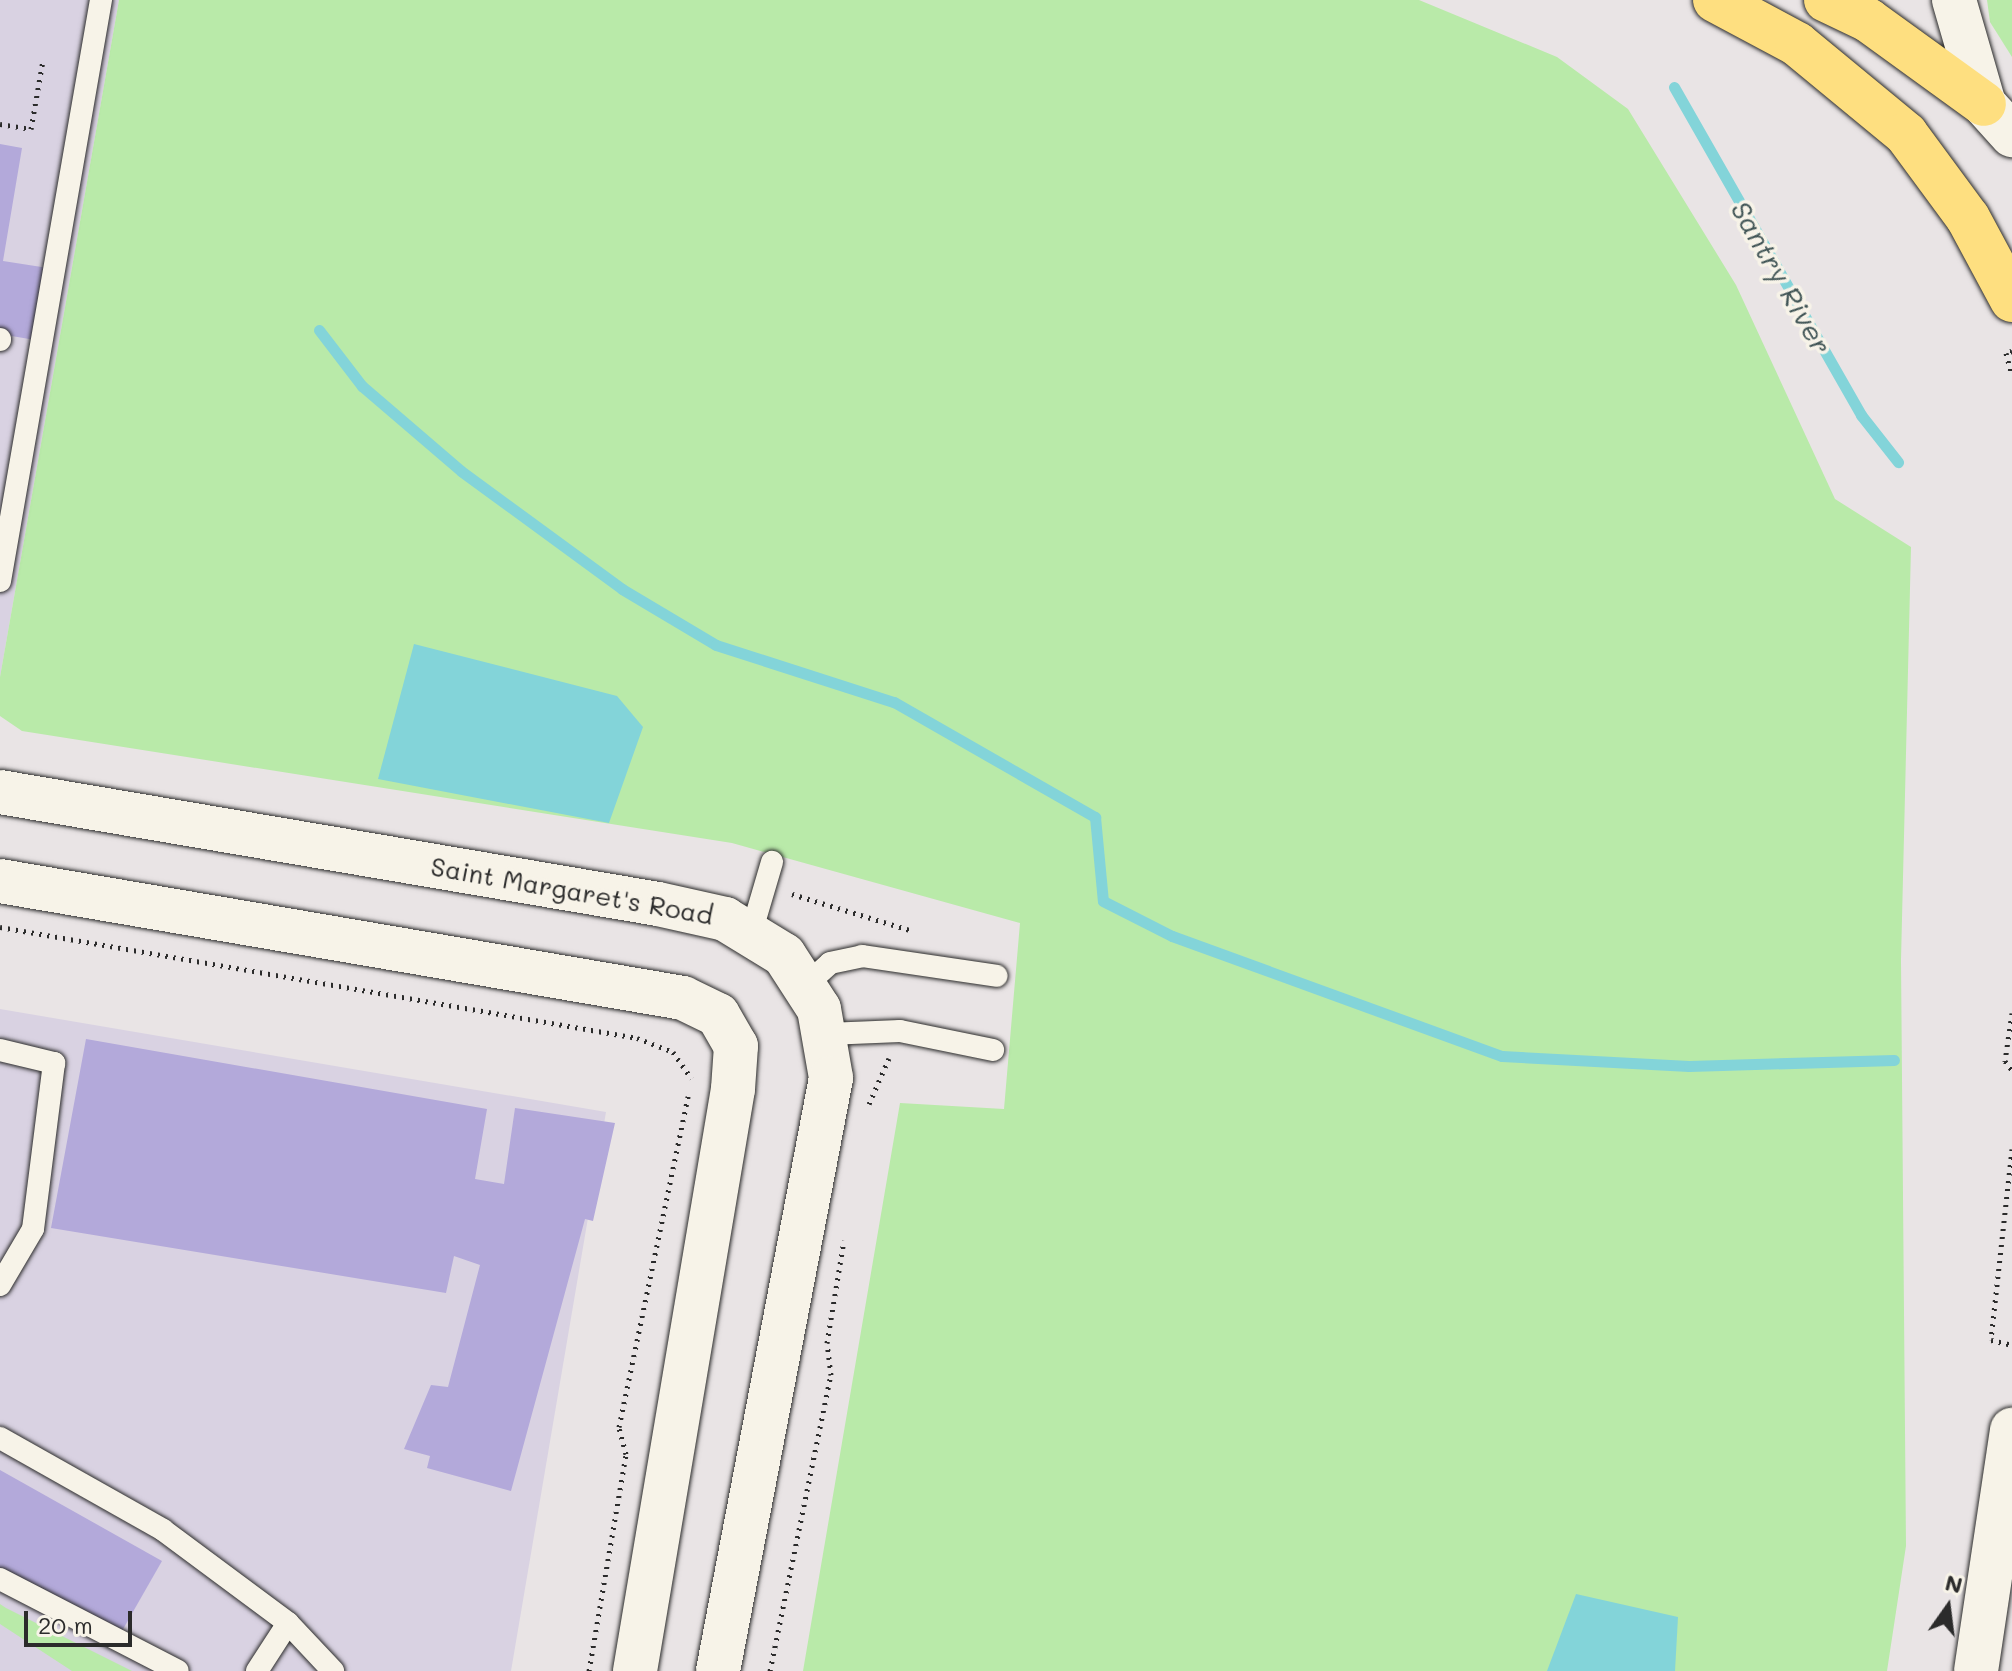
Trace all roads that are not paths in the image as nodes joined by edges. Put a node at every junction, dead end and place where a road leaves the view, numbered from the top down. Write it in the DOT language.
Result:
graph roads {
  1 [pos="101,0"];
  2 [pos="1715,0"];
  3 [pos="1826,0"];
  4 [pos="1954,0"];
  5 [pos="1998,120"];
  6 [pos="2012,300"];
  7 [pos="1,568"];
  8 [pos="0,792"];
  9 [pos="772,862"];
  10 [pos="0,881"];
  11 [pos="752,930"];
  12 [pos="997,976"];
  13 [pos="807,984"];
  14 [pos="827,1034"];
  15 [pos="0,1050"];
  16 [pos="993,1050"];
  17 [pos="0,1285"];
  18 [pos="2012,1430"];
  19 [pos="0,1438"];
  20 [pos="0,1579"];
  21 [pos="288,1623"];
  22 [pos="178,1671"];
  23 [pos="257,1671"];
  24 [pos="333,1671"];
  25 [pos="635,1671"];
  26 [pos="718,1671"];
  27 [pos="1976,1671"];
  1 -- 7 [label="lane"];
  2 -- 6 [label="highway"];
  3 -- 5 [label="highway"];
  4 -- 5 [label="main road"];
  8 -- 11 [label="main road, Saint Margaret's Road"];
  9 -- 11 [label="lane"];
  10 -- 25 [label="main road"];
  11 -- 13 [label="main road, Saint Margaret's Road"];
  12 -- 13 [label="lane"];
  13 -- 14 [label="main road, Saint Margaret's Road"];
  14 -- 16 [label="lane"];
  14 -- 26 [label="main road, Saint Margaret's Road"];
  15 -- 17 [label="lane"];
  18 -- 27 [label="main road"];
  19 -- 21 [label="lane"];
  20 -- 22 [label="lane"];
  21 -- 23 [label="lane"];
  21 -- 24 [label="lane"];
}
